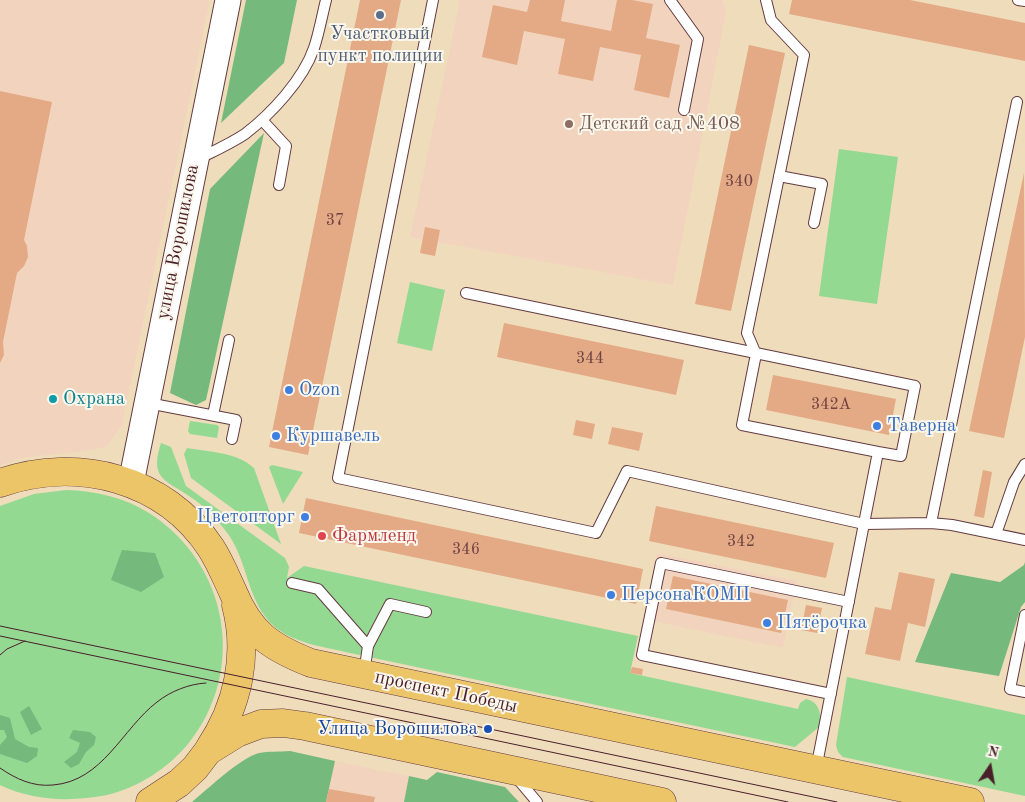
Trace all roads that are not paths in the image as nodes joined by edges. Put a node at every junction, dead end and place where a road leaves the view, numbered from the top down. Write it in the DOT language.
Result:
graph roads {
  1 [pos="228,0"];
  2 [pos="326,0"];
  3 [pos="433,0"];
  4 [pos="670,0"];
  5 [pos="766,0"];
  6 [pos="1018,0"];
  7 [pos="1025,1"];
  8 [pos="1017,102"];
  9 [pos="684,110"];
  10 [pos="262,120"];
  11 [pos="194,160"];
  12 [pos="779,176"];
  13 [pos="278,185"];
  14 [pos="814,223"];
  15 [pos="466,293"];
  16 [pos="229,340"];
  17 [pos="756,354"];
  18 [pos="147,403"];
  19 [pos="213,415"];
  20 [pos="232,439"];
  21 [pos="878,452"];
  22 [pos="1025,464"];
  23 [pos="0,483"];
  24 [pos="131,483"];
  25 [pos="931,523"];
  26 [pos="864,524"];
  27 [pos="996,534"];
  28 [pos="1025,540"];
  29 [pos="292,583"];
  30 [pos="233,594"];
  31 [pos="849,602"];
  32 [pos="426,612"];
  33 [pos="1025,616"];
  34 [pos="368,646"];
  35 [pos="363,675"];
  36 [pos="1025,692"];
  37 [pos="831,694"];
  38 [pos="208,750"];
  39 [pos="816,769"];
  40 [pos="510,770"];
  41 [pos="150,802"];
  42 [pos="537,802"];
  43 [pos="662,802"];
  44 [pos="970,802"];
  1 -- 11 [label="street, улица Ворошилова"];
  2 -- 10 [label="lane"];
  3 -- 26 [label="lane"];
  4 -- 9 [label="lane"];
  5 -- 12 [label="lane"];
  6 -- 7 [label="lane"];
  8 -- 25 [label="lane"];
  10 -- 11 [label="lane"];
  10 -- 13 [label="lane"];
  11 -- 18 [label="street, улица Ворошилова"];
  12 -- 14 [label="lane"];
  12 -- 17 [label="lane"];
  15 -- 17 [label="lane"];
  16 -- 19 [label="lane"];
  17 -- 21 [label="lane"];
  17 -- 21 [label="lane"];
  18 -- 19 [label="lane"];
  18 -- 24 [label="street, улица Ворошилова"];
  19 -- 20 [label="lane"];
  21 -- 26 [label="lane"];
  22 -- 27 [label="lane"];
  23 -- 24 [label="main road, проспект Победы"];
  24 -- 30 [label="main road, проспект Победы"];
  25 -- 26 [label="lane"];
  25 -- 27 [label="lane"];
  26 -- 31 [label="lane"];
  27 -- 28 [label="lane"];
  29 -- 34 [label="lane"];
  30 -- 35 [label="main road, проспект Победы"];
  30 -- 38 [label="main road"];
  31 -- 37 [label="lane"];
  31 -- 37 [label="lane"];
  32 -- 34 [label="lane"];
  33 -- 36 [label="lane"];
  34 -- 35 [label="lane"];
  35 -- 39 [label="main road, проспект Победы"];
  37 -- 39 [label="lane"];
  38 -- 40 [label="main road"];
  38 -- 41 [label="main road"];
  39 -- 44 [label="main road, проспект Победы"];
  40 -- 42 [label="lane"];
  40 -- 43 [label="main road"];
}
